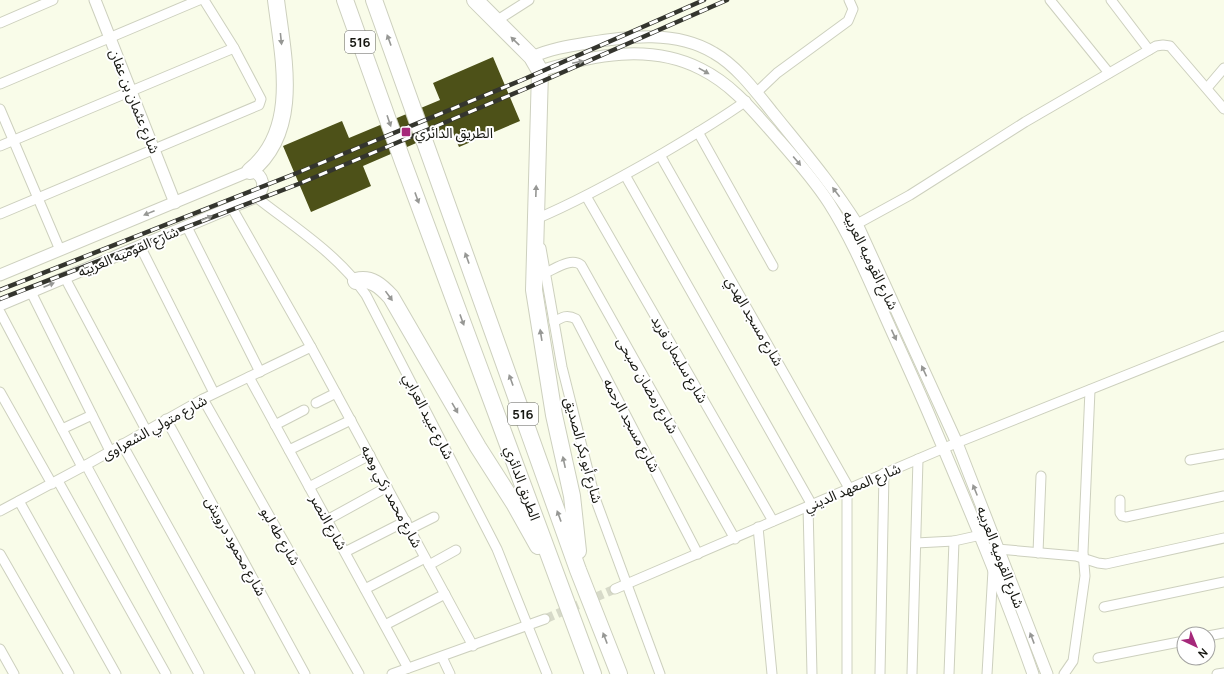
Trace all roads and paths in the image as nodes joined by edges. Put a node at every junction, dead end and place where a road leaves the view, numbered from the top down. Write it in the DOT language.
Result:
graph roads {
  1 [pos="53,0"];
  2 [pos="95,0"];
  3 [pos="199,0"];
  4 [pos="204,0"];
  5 [pos="276,0"];
  6 [pos="345,0"];
  7 [pos="374,0"];
  8 [pos="475,0"];
  9 [pos="529,0"];
  10 [pos="849,0"];
  11 [pos="1050,0"];
  12 [pos="1111,0"];
  13 [pos="496,21"];
  14 [pos="0,23"];
  15 [pos="109,38"];
  16 [pos="234,48"];
  17 [pos="1149,50"];
  18 [pos="532,57"];
  19 [pos="1224,68"];
  20 [pos="540,71"];
  21 [pos="1109,73"];
  22 [pos="0,84"];
  23 [pos="1207,88"];
  24 [pos="131,91"];
  25 [pos="756,93"];
  26 [pos="746,101"];
  27 [pos="0,109"];
  28 [pos="1224,110"];
  29 [pos="698,132"];
  30 [pos="14,140"];
  31 [pos="0,146"];
  32 [pos="154,150"];
  33 [pos="660,155"];
  34 [pos="250,172"];
  35 [pos="625,175"];
  36 [pos="586,196"];
  37 [pos="256,197"];
  38 [pos="38,198"];
  39 [pos="174,202"];
  40 [pos="232,208"];
  41 [pos="0,214"];
  42 [pos="536,218"];
  43 [pos="857,224"];
  44 [pos="187,227"];
  45 [pos="140,246"];
  46 [pos="60,250"];
  47 [pos="772,266"];
  48 [pos="545,273"];
  49 [pos="0,275"];
  50 [pos="65,278"];
  51 [pos="356,281"];
  52 [pos="31,292"];
  53 [pos="0,305"];
  54 [pos="0,312"];
  55 [pos="554,322"];
  56 [pos="1224,336"];
  57 [pos="311,347"];
  58 [pos="260,372"];
  59 [pos="249,377"];
  60 [pos="1090,390"];
  61 [pos="0,392"];
  62 [pos="214,393"];
  63 [pos="336,393"];
  64 [pos="202,399"];
  65 [pos="316,403"];
  66 [pos="304,410"];
  67 [pos="92,416"];
  68 [pos="166,419"];
  69 [pos="351,420"];
  70 [pos="275,425"];
  71 [pos="62,429"];
  72 [pos="146,430"];
  73 [pos="957,443"];
  74 [pos="122,444"];
  75 [pos="944,448"];
  76 [pos="290,450"];
  77 [pos="110,451"];
  78 [pos="1224,454"];
  79 [pos="370,455"];
  80 [pos="918,459"];
  81 [pos="1190,460"];
  82 [pos="84,466"];
  83 [pos="884,474"];
  84 [pos="1041,476"];
  85 [pos="55,482"];
  86 [pos="309,487"];
  87 [pos="387,487"];
  88 [pos="848,489"];
  89 [pos="1224,496"];
  90 [pos="1120,500"];
  91 [pos="20,501"];
  92 [pos="810,506"];
  93 [pos="0,510"];
  94 [pos="434,517"];
  95 [pos="327,520"];
  96 [pos="773,521"];
  97 [pos="408,525"];
  98 [pos="758,527"];
  99 [pos="981,535"];
  100 [pos="735,538"];
  101 [pos="1224,538"];
  102 [pos="954,541"];
  103 [pos="916,543"];
  104 [pos="986,548"];
  105 [pos="456,550"];
  106 [pos="999,550"];
  107 [pos="345,552"];
  108 [pos="1038,553"];
  109 [pos="0,554"];
  110 [pos="698,554"];
  111 [pos="1083,558"];
  112 [pos="427,561"];
  113 [pos="993,568"];
  114 [pos="578,570"];
  115 [pos="1224,582"];
  116 [pos="625,584"];
  117 [pos="365,589"];
  118 [pos="615,589"];
  119 [pos="563,592"];
  120 [pos="445,594"];
  121 [pos="1104,608"];
  122 [pos="546,619"];
  123 [pos="385,625"];
  124 [pos="529,626"];
  125 [pos="1176,643"];
  126 [pos="473,646"];
  127 [pos="0,649"];
  128 [pos="442,657"];
  129 [pos="1098,658"];
  130 [pos="407,671"];
  131 [pos="1224,673"];
  132 [pos="14,674"];
  133 [pos="69,674"];
  134 [pos="116,674"];
  135 [pos="166,674"];
  136 [pos="199,674"];
  137 [pos="250,674"];
  138 [pos="305,674"];
  139 [pos="358,674"];
  140 [pos="392,674"];
  141 [pos="450,674"];
  142 [pos="547,674"];
  143 [pos="593,674"];
  144 [pos="619,674"];
  145 [pos="660,674"];
  146 [pos="772,674"];
  147 [pos="812,674"];
  148 [pos="847,674"];
  149 [pos="880,674"];
  150 [pos="912,674"];
  151 [pos="949,674"];
  152 [pos="987,674"];
  153 [pos="1033,674"];
  154 [pos="1047,674"];
  155 [pos="1064,674"];
  156 [pos="1217,674"];
  1 -- 14 [label="street"];
  2 -- 15 [label="street, شارع عثمان بن عفان"];
  3 -- 15 [label="street"];
  4 -- 16 [label="street"];
  5 -- 34 [label="highway, one-way"];
  6 -- 119 [label="highway, الطريق الدائري / 516, one-way"];
  114 -- 7 [label="highway, الطريق الدائري / 516, one-way"];
  8 -- 13 [label="highway"];
  9 -- 13 [label="street"];
  10 -- 25 [label="street"];
  11 -- 21 [label="street"];
  12 -- 17 [label="street"];
  18 -- 13 [label="highway, one-way"];
  15 -- 22 [label="street"];
  15 -- 24 [label="street, شارع عثمان بن عفان"];
  16 -- 24 [label="street"];
  16 -- 32 [label="street"];
  17 -- 21 [label="street"];
  17 -- 23 [label="street"];
  18 -- 20 [label="highway"];
  18 -- 25 [label="street, شارع القوميه العربيه"];
  19 -- 23 [label="street"];
  20 -- 26 [label="street, شارع القوميه العربيه, one-way"];
  42 -- 20 [label="highway, one-way"];
  21 -- 43 [label="street"];
  23 -- 28 [label="street"];
  24 -- 30 [label="street"];
  24 -- 32 [label="street, شارع عثمان بن عفان"];
  43 -- 25 [label="street, شارع القوميه العربيه, one-way"];
  26 -- 29 [label="street"];
  26 -- 75 [label="street, شارع القوميه العربيه, one-way"];
  27 -- 30 [label="street"];
  29 -- 33 [label="street"];
  29 -- 47 [label="street"];
  30 -- 31 [label="street"];
  30 -- 38 [label="street"];
  32 -- 38 [label="street"];
  32 -- 39 [label="street, شارع عثمان بن عفان"];
  33 -- 35 [label="street"];
  33 -- 88 [label="street, شارع مسجد الهدي"];
  34 -- 37 [label="street"];
  34 -- 39 [label="street, شارع القوميه العربيه"];
  35 -- 36 [label="street"];
  35 -- 92 [label="street"];
  36 -- 42 [label="street"];
  36 -- 96 [label="street, شارع سليمان فريد"];
  37 -- 40 [label="street, شارع القوميه العربيه"];
  37 -- 51 [label="street, شارع عبيد العرابي"];
  38 -- 41 [label="street"];
  38 -- 46 [label="street"];
  39 -- 46 [label="street, شارع القوميه العربيه, one-way"];
  44 -- 40 [label="street, شارع القوميه العربيه, one-way"];
  40 -- 57 [label="street, شارع محمد زكي وهبه"];
  42 -- 48 [label="street, شارع أبو بكر الصديق"];
  114 -- 42 [label="highway, one-way"];
  73 -- 43 [label="street, شارع القوميه العربيه, one-way"];
  44 -- 45 [label="street, شارع القوميه العربيه"];
  44 -- 58 [label="street"];
  45 -- 50 [label="street, شارع القوميه العربيه"];
  45 -- 62 [label="street"];
  46 -- 49 [label="street, شارع القوميه العربيه"];
  48 -- 55 [label="street, شارع أبو بكر الصديق"];
  48 -- 100 [label="street, شارع رمضان صبحى"];
  52 -- 50 [label="street, شارع القوميه العربيه, one-way"];
  50 -- 72 [label="street"];
  51 -- 119 [label="highway, one-way"];
  51 -- 124 [label="street, شارع عبيد العرابي"];
  52 -- 53 [label="street, شارع القوميه العربيه"];
  52 -- 67 [label="street"];
  54 -- 71 [label="street"];
  55 -- 110 [label="street, شارع مسجد الرحمه"];
  55 -- 116 [label="street, شارع أبو بكر الصديق"];
  56 -- 60 [label="street, شارع المعهد الديني"];
  57 -- 58 [label="street, شارع متولي الشعراوى"];
  57 -- 63 [label="street, شارع محمد زكي وهبه"];
  58 -- 59 [label="street, شارع متولي الشعراوى"];
  59 -- 62 [label="street, شارع متولي الشعراوى"];
  59 -- 70 [label="street, شارع النصر"];
  60 -- 73 [label="street, شارع المعهد الديني"];
  60 -- 111 [label="street"];
  61 -- 85 [label="street"];
  62 -- 64 [label="street, شارع متولي الشعراوى"];
  63 -- 65 [label="street"];
  63 -- 69 [label="street, شارع محمد زكي وهبه"];
  64 -- 68 [label="street, شارع متولي الشعراوى"];
  64 -- 139 [label="street, شارع طه لبو"];
  66 -- 70 [label="street"];
  67 -- 71 [label="street"];
  67 -- 77 [label="street"];
  68 -- 72 [label="street, شارع متولي الشعراوى"];
  68 -- 138 [label="street, شارع محمود درويش"];
  69 -- 76 [label="street"];
  69 -- 79 [label="street, شارع محمد زكي وهبه"];
  70 -- 76 [label="street, شارع النصر"];
  71 -- 82 [label="street"];
  72 -- 74 [label="street, شارع متولي الشعراوى"];
  73 -- 75 [label="street, شارع المعهد الديني"];
  106 -- 73 [label="street, شارع القوميه العربيه, one-way"];
  74 -- 77 [label="street, شارع متولي الشعراوى"];
  74 -- 137 [label="street"];
  75 -- 80 [label="street, شارع المعهد الديني"];
  75 -- 99 [label="street, شارع القوميه العربيه"];
  76 -- 86 [label="street, شارع النصر"];
  77 -- 82 [label="street, شارع متولي الشعراوى"];
  78 -- 81 [label="street"];
  79 -- 86 [label="street"];
  79 -- 87 [label="street, شارع محمد زكي وهبه"];
  80 -- 83 [label="street, شارع المعهد الديني"];
  80 -- 103 [label="street"];
  82 -- 85 [label="street, شارع متولي الشعراوى"];
  82 -- 136 [label="street"];
  83 -- 88 [label="street, شارع المعهد الديني"];
  83 -- 149 [label="street"];
  84 -- 108 [label="street"];
  85 -- 91 [label="street, شارع متولي الشعراوى"];
  85 -- 135 [label="street"];
  86 -- 95 [label="street, شارع النصر"];
  87 -- 95 [label="street"];
  87 -- 97 [label="street, شارع محمد زكي وهبه"];
  88 -- 92 [label="street, شارع المعهد الديني"];
  88 -- 148 [label="street"];
  89 -- 90 [label="street"];
  91 -- 93 [label="street, شارع متولي الشعراوى"];
  91 -- 134 [label="street"];
  92 -- 96 [label="street, شارع المعهد الديني"];
  92 -- 147 [label="street"];
  94 -- 97 [label="street"];
  95 -- 107 [label="street, شارع النصر"];
  96 -- 98 [label="street, شارع المعهد الديني"];
  97 -- 107 [label="street"];
  97 -- 112 [label="street, شارع محمد زكي وهبه"];
  98 -- 100 [label="street, شارع المعهد الديني"];
  98 -- 146 [label="street"];
  99 -- 102 [label="street"];
  99 -- 104 [label="street, شارع القوميه العربيه"];
  100 -- 110 [label="street, شارع المعهد الديني"];
  101 -- 111 [label="street"];
  102 -- 103 [label="street"];
  102 -- 151 [label="street"];
  103 -- 150 [label="street"];
  104 -- 106 [label="street"];
  104 -- 113 [label="street, شارع القوميه العربيه"];
  105 -- 112 [label="street"];
  106 -- 108 [label="street"];
  154 -- 106 [label="street, شارع القوميه العربيه, one-way"];
  107 -- 117 [label="street, شارع النصر"];
  108 -- 111 [label="street"];
  109 -- 133 [label="street"];
  110 -- 116 [label="street, شارع المعهد الديني"];
  111 -- 155 [label="street"];
  112 -- 117 [label="street"];
  112 -- 120 [label="street, شارع محمد زكي وهبه"];
  113 -- 152 [label="street"];
  113 -- 153 [label="street, شارع القوميه العربيه"];
  144 -- 114 [label="highway, الطريق الدائري / 516, one-way"];
  115 -- 121 [label="street"];
  116 -- 118 [label="street, شارع المعهد الديني"];
  116 -- 145 [label="street, شارع أبو بكر الصديق"];
  117 -- 123 [label="street, شارع النصر"];
  119 -- 143 [label="highway, الطريق الدائري / 516"];
  120 -- 123 [label="street"];
  120 -- 126 [label="street, شارع محمد زكي وهبه"];
  122 -- 124 [label="street"];
  123 -- 130 [label="street, شارع النصر"];
  124 -- 126 [label="street"];
  124 -- 142 [label="street, شارع عبيد العرابي"];
  125 -- 129 [label="street"];
  126 -- 128 [label="street"];
  127 -- 132 [label="street"];
  128 -- 130 [label="street"];
  128 -- 141 [label="street"];
  130 -- 140 [label="street"];
  131 -- 156 [label="street"];
}
